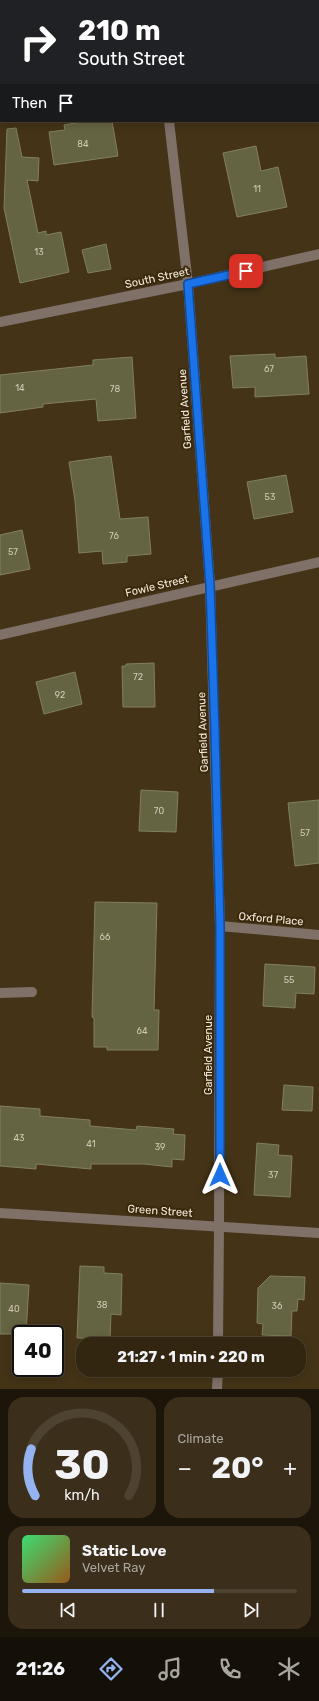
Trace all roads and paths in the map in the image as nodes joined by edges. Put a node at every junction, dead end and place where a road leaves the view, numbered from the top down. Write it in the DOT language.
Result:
graph roads {
  1 [pos="168,122"];
  2 [pos="319,254"];
  3 [pos="188,284"];
  4 [pos="0,322"];
  5 [pos="319,562"];
  6 [pos="210,585"];
  7 [pos="0,635"];
  8 [pos="220,926"];
  9 [pos="319,935"];
  10 [pos="32,992"];
  11 [pos="0,993"];
  12 [pos="0,1213"];
  13 [pos="219,1227"];
  14 [pos="319,1233"];
  15 [pos="218,1337"];
  16 [pos="218,1377"];
  17 [pos="217,1389"];
  1 -- 3 [label="street, Garfield Avenue"];
  2 -- 3 [label="street, South Street"];
  3 -- 4 [label="street, South Street"];
  3 -- 6 [label="street, Garfield Avenue"];
  5 -- 6 [label="street, Fowle Street"];
  6 -- 7 [label="street, Fowle Street"];
  6 -- 8 [label="street, Garfield Avenue"];
  8 -- 9 [label="street, Oxford Place"];
  8 -- 13 [label="street, Garfield Avenue"];
  10 -- 11 [label="street"];
  12 -- 13 [label="street, Green Street"];
  13 -- 14 [label="street, Green Street"];
  13 -- 15 [label="street, Garfield Avenue"];
  16 -- 17 [label="street"];
}
